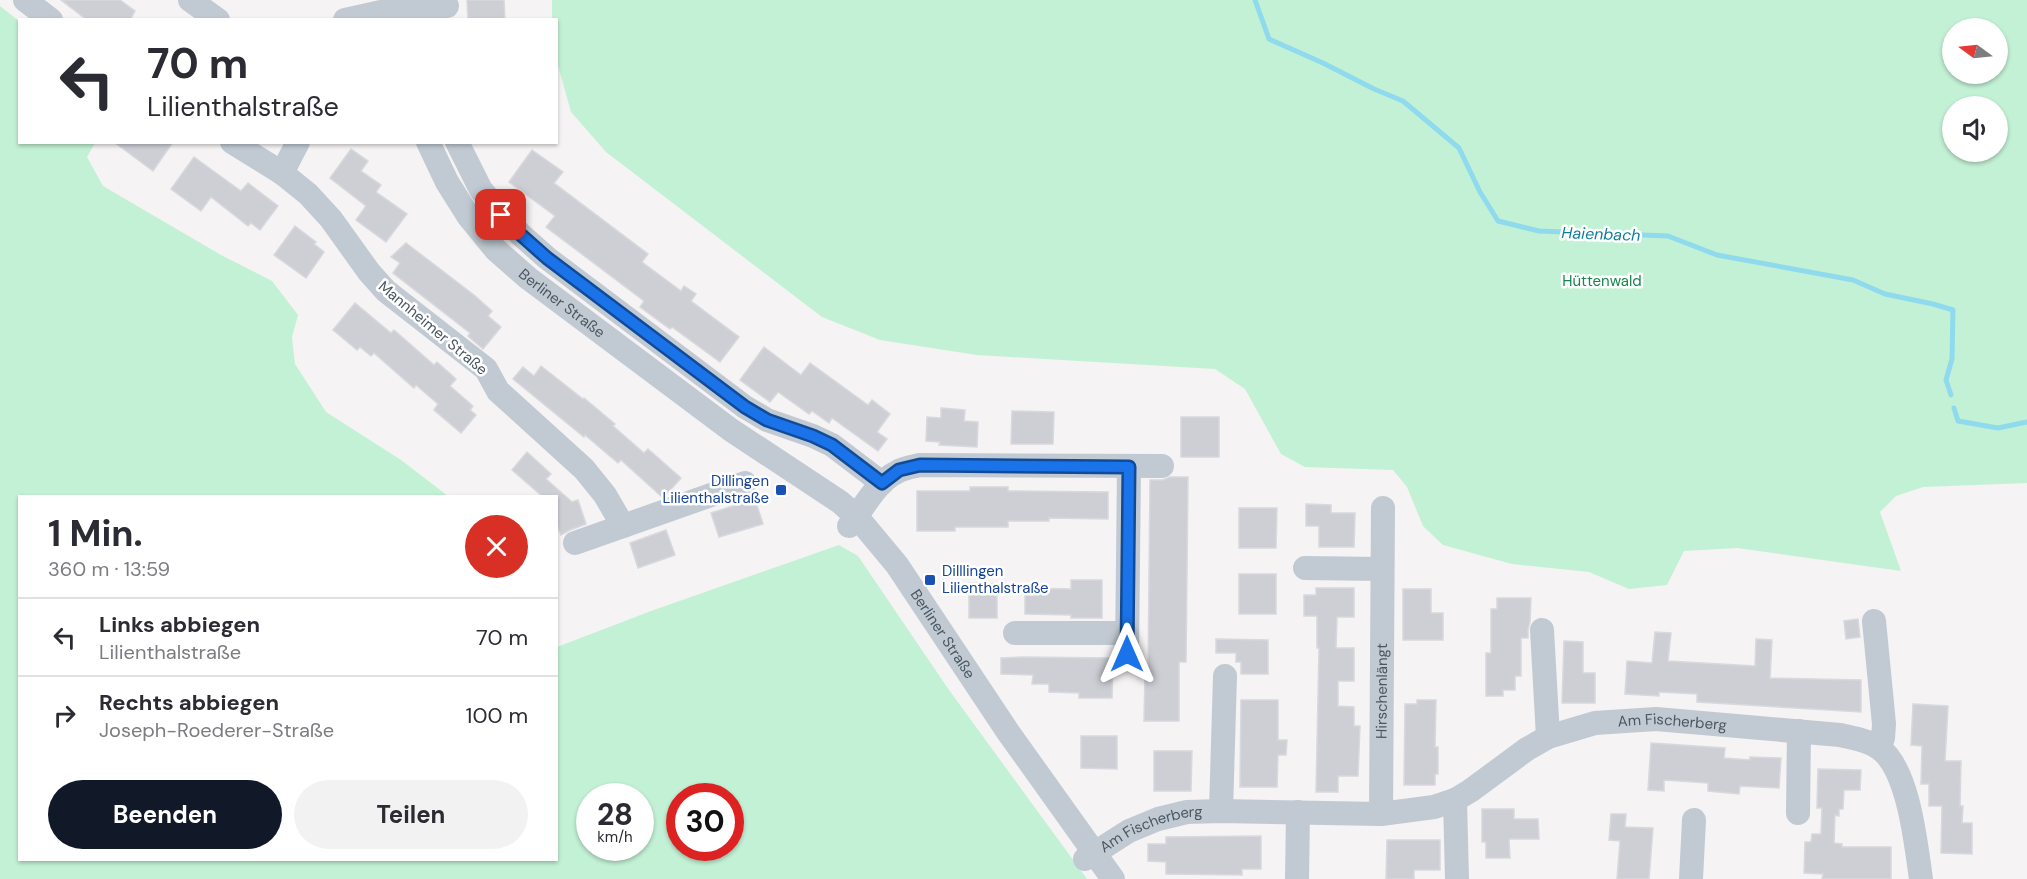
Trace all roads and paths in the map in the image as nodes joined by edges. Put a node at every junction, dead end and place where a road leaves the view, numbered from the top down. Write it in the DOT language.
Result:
graph roads {
  1 [pos="25,0"];
  2 [pos="195,1"];
  3 [pos="447,8"];
  4 [pos="401,10"];
  5 [pos="48,18"];
  6 [pos="216,18"];
  7 [pos="356,18"];
  8 [pos="235,144"];
  9 [pos="297,144"];
  10 [pos="429,144"];
  11 [pos="458,144"];
  12 [pos="282,173"];
  13 [pos="1162,466"];
  14 [pos="1129,467"];
  15 [pos="745,483"];
  16 [pos="882,483"];
  17 [pos="1383,508"];
  18 [pos="853,521"];
  19 [pos="623,526"];
  20 [pos="575,543"];
  21 [pos="1305,568"];
  22 [pos="1382,569"];
  23 [pos="1874,621"];
  24 [pos="1542,630"];
  25 [pos="1015,633"];
  26 [pos="1226,676"];
  27 [pos="1799,730"];
  28 [pos="1548,737"];
  29 [pos="1879,748"];
  30 [pos="1455,800"];
  31 [pos="1221,811"];
  32 [pos="1298,813"];
  33 [pos="1798,813"];
  34 [pos="1382,814"];
  35 [pos="1694,820"];
  36 [pos="1089,855"];
  37 [pos="1099,879"];
  38 [pos="1113,879"];
  39 [pos="1297,879"];
  40 [pos="1457,879"];
  41 [pos="1691,879"];
  42 [pos="1922,879"];
  1 -- 5 [label="street"];
  2 -- 6 [label="street"];
  3 -- 4 [label="street"];
  4 -- 7 [label="street"];
  8 -- 12 [label="street, Mannheimer Straße"];
  9 -- 12 [label="street"];
  10 -- 18 [label="street, Berliner Straße"];
  11 -- 16 [label="street"];
  12 -- 19 [label="street, Mannheimer Straße"];
  13 -- 14 [label="street"];
  14 -- 16 [label="street"];
  14 -- 25 [label="street"];
  15 -- 19 [label="street"];
  16 -- 18 [label="street"];
  17 -- 22 [label="street, Hirschenlängt"];
  18 -- 36 [label="street, Berliner Straße"];
  19 -- 20 [label="street"];
  21 -- 22 [label="street"];
  22 -- 34 [label="street, Hirschenlängt"];
  23 -- 29 [label="street"];
  24 -- 28 [label="street"];
  26 -- 31 [label="street, Am Fischerberg"];
  27 -- 28 [label="street, Am Fischerberg"];
  27 -- 29 [label="street, Am Fischerberg"];
  27 -- 33 [label="street"];
  28 -- 30 [label="street, Am Fischerberg"];
  29 -- 42 [label="street"];
  30 -- 34 [label="street, Am Fischerberg"];
  30 -- 40 [label="street"];
  31 -- 32 [label="street, Am Fischerberg"];
  31 -- 36 [label="street, Am Fischerberg"];
  32 -- 34 [label="street, Am Fischerberg"];
  32 -- 39 [label="street"];
  35 -- 41 [label="street"];
  36 -- 37 [label="street, Berliner Straße"];
  36 -- 38 [label="street, Berliner Straße"];
}
